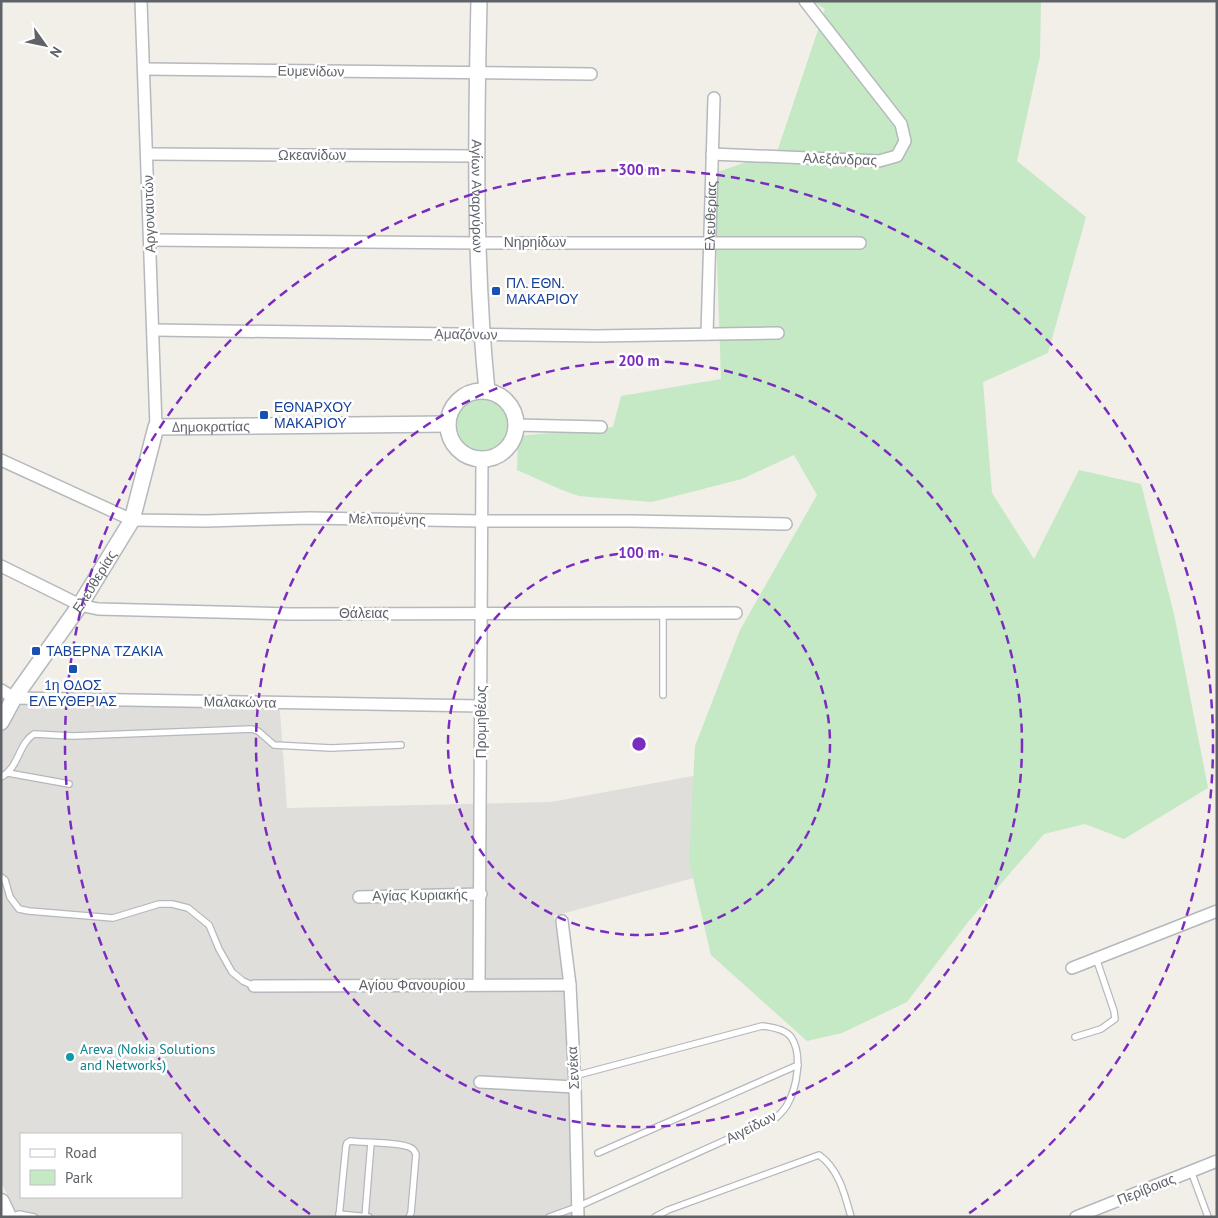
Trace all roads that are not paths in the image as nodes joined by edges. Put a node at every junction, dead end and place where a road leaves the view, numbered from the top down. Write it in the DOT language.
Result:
graph roads {
  1 [pos="141,1"];
  2 [pos="479,1"];
  3 [pos="805,1"];
  4 [pos="144,68"];
  5 [pos="477,73"];
  6 [pos="591,74"];
  7 [pos="714,98"];
  8 [pos="147,154"];
  9 [pos="712,154"];
  10 [pos="477,156"];
  11 [pos="150,240"];
  12 [pos="710,242"];
  13 [pos="478,243"];
  14 [pos="860,243"];
  15 [pos="154,330"];
  16 [pos="778,333"];
  17 [pos="481,334"];
  18 [pos="707,334"];
  19 [pos="487,391"];
  20 [pos="448,424"];
  21 [pos="516,425"];
  22 [pos="156,427"];
  23 [pos="600,427"];
  24 [pos="482,459"];
  25 [pos="1,460"];
  26 [pos="132,520"];
  27 [pos="482,521"];
  28 [pos="786,524"];
  29 [pos="1,566"];
  30 [pos="80,605"];
  31 [pos="482,613"];
  32 [pos="736,613"];
  33 [pos="663,614"];
  34 [pos="8,694"];
  35 [pos="663,695"];
  36 [pos="481,706"];
  37 [pos="1,722"];
  38 [pos="401,745"];
  39 [pos="8,773"];
  40 [pos="1,777"];
  41 [pos="69,784"];
  42 [pos="1,877"];
  43 [pos="481,894"];
  44 [pos="359,897"];
  45 [pos="1217,912"];
  46 [pos="562,921"];
  47 [pos="1096,958"];
  48 [pos="1072,968"];
  49 [pos="570,984"];
  50 [pos="479,985"];
  51 [pos="254,986"];
  52 [pos="1075,1037"];
  53 [pos="798,1065"];
  54 [pos="574,1081"];
  55 [pos="480,1082"];
  56 [pos="371,1143"];
  57 [pos="598,1153"];
  58 [pos="1217,1161"];
  59 [pos="1191,1171"];
  60 [pos="1,1202"];
  61 [pos="578,1212"];
  62 [pos="339,1216"];
  63 [pos="10,1217"];
  64 [pos="34,1217"];
  65 [pos="365,1217"];
  66 [pos="369,1217"];
  67 [pos="409,1217"];
  68 [pos="549,1217"];
  69 [pos="655,1217"];
  70 [pos="851,1217"];
  71 [pos="1076,1217"];
  72 [pos="1208,1217"];
  1 -- 4 [label="street, Αργοναυτών"];
  2 -- 5 [label="street, Αγίων Αναργύρων"];
  3 -- 9 [label="street, Αλεξάνδρας"];
  4 -- 5 [label="street, Ευμενίδων"];
  4 -- 8 [label="street, Αργοναυτών"];
  5 -- 6 [label="street, Ευμενίδων"];
  5 -- 10 [label="street, Αγίων Αναργύρων"];
  7 -- 9 [label="street, Ελευθερίας"];
  8 -- 10 [label="street, Ωκεανίδων"];
  8 -- 11 [label="street, Αργοναυτών"];
  9 -- 12 [label="street, Ελευθερίας"];
  10 -- 13 [label="street, Αγίων Αναργύρων"];
  11 -- 13 [label="street, Νηρηίδων"];
  11 -- 15 [label="street, Αργοναυτών"];
  12 -- 13 [label="street, Νηρηίδων"];
  12 -- 14 [label="street, Νηρηίδων"];
  12 -- 18 [label="street, Ελευθερίας"];
  13 -- 17 [label="street, Αγίων Αναργύρων"];
  15 -- 17 [label="street, Αμαζόνων"];
  15 -- 22 [label="street, Αργοναυτών"];
  16 -- 18 [label="street, Αμαζόνων"];
  17 -- 18 [label="street, Αμαζόνων"];
  17 -- 19 [label="street, Αγίων Αναργύρων"];
  19 -- 20 [label="street"];
  19 -- 21 [label="street"];
  20 -- 22 [label="street, Δημοκρατίας"];
  20 -- 24 [label="street"];
  21 -- 23 [label="street"];
  21 -- 24 [label="street"];
  22 -- 26 [label="street, Ελευθερίας"];
  24 -- 27 [label="street, Προμηθέως"];
  25 -- 26 [label="street, Μελπομένης"];
  26 -- 27 [label="street, Μελπομένης"];
  26 -- 30 [label="street, Ελευθερίας"];
  27 -- 28 [label="street, Μελπομένης"];
  27 -- 31 [label="street, Προμηθέως"];
  29 -- 30 [label="street, Θάλειας"];
  30 -- 31 [label="street, Θάλειας"];
  30 -- 34 [label="street, Ελευθερίας"];
  31 -- 33 [label="street, Θάλειας"];
  31 -- 36 [label="street, Προμηθέως"];
  32 -- 33 [label="street, Θάλειας"];
  33 -- 35 [label="lane"];
  34 -- 36 [label="street, Μαλακώντα"];
  34 -- 37 [label="street, Ελευθερίας"];
  36 -- 43 [label="street, Προμηθέως"];
  38 -- 39 [label="lane"];
  39 -- 40 [label="lane"];
  39 -- 41 [label="lane"];
  42 -- 51 [label="lane"];
  43 -- 44 [label="street, Αγίας Κυριακής"];
  43 -- 50 [label="street, Προμηθέως"];
  45 -- 47 [label="street"];
  46 -- 49 [label="street, Σενέκα"];
  47 -- 48 [label="street"];
  47 -- 52 [label="lane"];
  49 -- 50 [label="street, Αγίου Φανουρίου"];
  49 -- 54 [label="street, Σενέκα"];
  50 -- 51 [label="street, Αγίου Φανουρίου"];
  53 -- 54 [label="lane, Αιγείδων"];
  53 -- 57 [label="lane"];
  53 -- 61 [label="lane, Αιγείδων"];
  54 -- 55 [label="street"];
  54 -- 61 [label="street, Σενέκα"];
  56 -- 62 [label="lane"];
  56 -- 65 [label="lane"];
  56 -- 67 [label="lane"];
  58 -- 59 [label="street, Περίβοιας"];
  59 -- 71 [label="street, Περίβοιας"];
  59 -- 72 [label="lane"];
  60 -- 63 [label="main road"];
  61 -- 68 [label="lane, Αιγείδων"];
  62 -- 65 [label="lane"];
  63 -- 64 [label="lane"];
  65 -- 66 [label="lane"];
  69 -- 70 [label="lane"];
}
